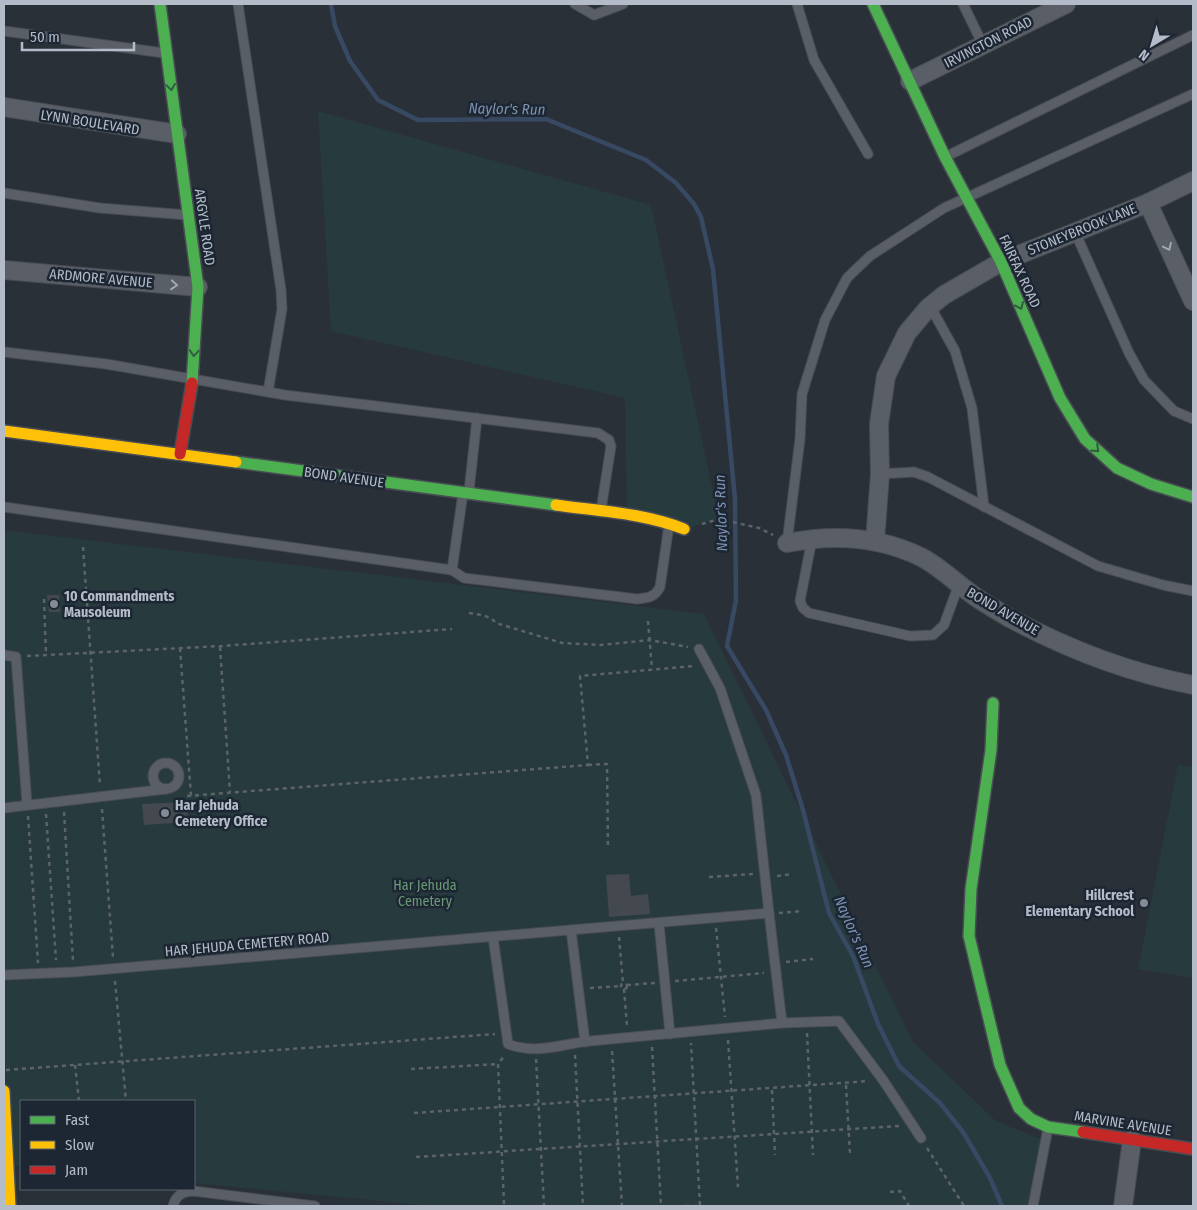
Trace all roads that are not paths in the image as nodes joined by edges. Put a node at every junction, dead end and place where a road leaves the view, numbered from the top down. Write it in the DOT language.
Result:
graph roads {
  1 [pos="160,4"];
  2 [pos="238,4"];
  3 [pos="575,4"];
  4 [pos="623,4"];
  5 [pos="797,4"];
  6 [pos="873,4"];
  7 [pos="963,4"];
  8 [pos="1059,5"];
  9 [pos="4,31"];
  10 [pos="1193,35"];
  11 [pos="983,45"];
  12 [pos="166,54"];
  13 [pos="910,81"];
  14 [pos="1193,94"];
  15 [pos="4,108"];
  16 [pos="177,134"];
  17 [pos="868,154"];
  18 [pos="945,157"];
  19 [pos="1193,181"];
  20 [pos="4,193"];
  21 [pos="966,198"];
  22 [pos="1148,203"];
  23 [pos="188,216"];
  24 [pos="1075,232"];
  25 [pos="1001,262"];
  26 [pos="4,270"];
  27 [pos="198,287"];
  28 [pos="1193,301"];
  29 [pos="930,306"];
  30 [pos="4,352"];
  31 [pos="193,380"];
  32 [pos="268,392"];
  33 [pos="477,418"];
  34 [pos="1193,420"];
  35 [pos="4,431"];
  36 [pos="180,454"];
  37 [pos="880,474"];
  38 [pos="466,493"];
  39 [pos="1193,497"];
  40 [pos="4,507"];
  41 [pos="984,507"];
  42 [pos="601,512"];
  43 [pos="669,523"];
  44 [pos="684,529"];
  45 [pos="812,539"];
  46 [pos="875,541"];
  47 [pos="787,543"];
  48 [pos="452,570"];
  49 [pos="959,584"];
  50 [pos="1193,591"];
  51 [pos="699,649"];
  52 [pos="4,655"];
  53 [pos="1193,685"];
  54 [pos="993,703"];
  55 [pos="166,789"];
  56 [pos="27,804"];
  57 [pos="4,808"];
  58 [pos="769,913"];
  59 [pos="659,924"];
  60 [pos="571,930"];
  61 [pos="492,937"];
  62 [pos="4,975"];
  63 [pos="782,1023"];
  64 [pos="670,1034"];
  65 [pos="584,1042"];
  66 [pos="4,1091"];
  67 [pos="1048,1127"];
  68 [pos="920,1138"];
  69 [pos="1132,1140"];
  70 [pos="5,1146"];
  71 [pos="1193,1149"];
  72 [pos="10,1206"];
  73 [pos="172,1206"];
  74 [pos="315,1206"];
  75 [pos="1033,1206"];
  76 [pos="1123,1206"];
  1 -- 12 [label="street, ARGYLE ROAD"];
  2 -- 32 [label="lane"];
  3 -- 4 [label="lane"];
  5 -- 17 [label="lane"];
  6 -- 13 [label="street, FAIRFAX ROAD"];
  7 -- 11 [label="lane"];
  8 -- 11 [label="street, IRVINGTON ROAD"];
  9 -- 12 [label="lane"];
  10 -- 18 [label="lane"];
  11 -- 13 [label="street, IRVINGTON ROAD"];
  12 -- 16 [label="street, ARGYLE ROAD, one-way"];
  13 -- 18 [label="street, FAIRFAX ROAD"];
  14 -- 21 [label="lane"];
  15 -- 16 [label="street, LYNN BOULEVARD"];
  16 -- 23 [label="street, ARGYLE ROAD"];
  18 -- 21 [label="street, FAIRFAX ROAD"];
  19 -- 22 [label="street, STONEYBROOK LANE"];
  20 -- 23 [label="lane"];
  21 -- 25 [label="street, FAIRFAX ROAD"];
  21 -- 47 [label="lane"];
  22 -- 24 [label="street, STONEYBROOK LANE"];
  22 -- 28 [label="street, one-way"];
  23 -- 27 [label="street, ARGYLE ROAD"];
  24 -- 25 [label="street, STONEYBROOK LANE"];
  24 -- 34 [label="lane"];
  25 -- 29 [label="street, STONEYBROOK LANE"];
  25 -- 39 [label="street, FAIRFAX ROAD, one-way"];
  26 -- 27 [label="street, ARDMORE AVENUE, one-way"];
  27 -- 31 [label="street, ARGYLE ROAD, one-way"];
  29 -- 37 [label="street, STONEYBROOK LANE"];
  29 -- 41 [label="lane"];
  30 -- 31 [label="lane"];
  31 -- 32 [label="lane"];
  31 -- 36 [label="street, ARGYLE ROAD"];
  32 -- 33 [label="lane"];
  33 -- 38 [label="lane"];
  33 -- 42 [label="lane"];
  35 -- 36 [label="street, BOND AVENUE"];
  36 -- 38 [label="street, BOND AVENUE"];
  37 -- 41 [label="lane"];
  37 -- 46 [label="street, STONEYBROOK LANE"];
  38 -- 42 [label="street, BOND AVENUE"];
  38 -- 48 [label="lane"];
  40 -- 48 [label="lane"];
  41 -- 50 [label="lane"];
  42 -- 43 [label="street, BOND AVENUE"];
  43 -- 44 [label="street, BOND AVENUE"];
  43 -- 48 [label="lane"];
  45 -- 46 [label="street, BOND AVENUE"];
  45 -- 47 [label="street, BOND AVENUE"];
  45 -- 49 [label="lane"];
  46 -- 49 [label="street, BOND AVENUE"];
  49 -- 53 [label="street, BOND AVENUE"];
  51 -- 58 [label="lane"];
  52 -- 56 [label="lane"];
  54 -- 67 [label="street"];
  55 -- 56 [label="lane"];
  56 -- 57 [label="lane"];
  58 -- 59 [label="lane, HAR JEHUDA CEMETERY ROAD"];
  58 -- 63 [label="lane"];
  59 -- 60 [label="lane, HAR JEHUDA CEMETERY ROAD"];
  59 -- 64 [label="lane"];
  60 -- 61 [label="lane, HAR JEHUDA CEMETERY ROAD"];
  60 -- 65 [label="lane"];
  61 -- 62 [label="lane, HAR JEHUDA CEMETERY ROAD"];
  61 -- 65 [label="lane"];
  63 -- 64 [label="lane"];
  63 -- 68 [label="lane"];
  64 -- 65 [label="lane"];
  66 -- 70 [label="street"];
  67 -- 69 [label="street, MARVINE AVENUE"];
  67 -- 75 [label="lane"];
  69 -- 71 [label="street, MARVINE AVENUE"];
  69 -- 76 [label="street"];
  70 -- 72 [label="street"];
  73 -- 74 [label="lane"];
}
